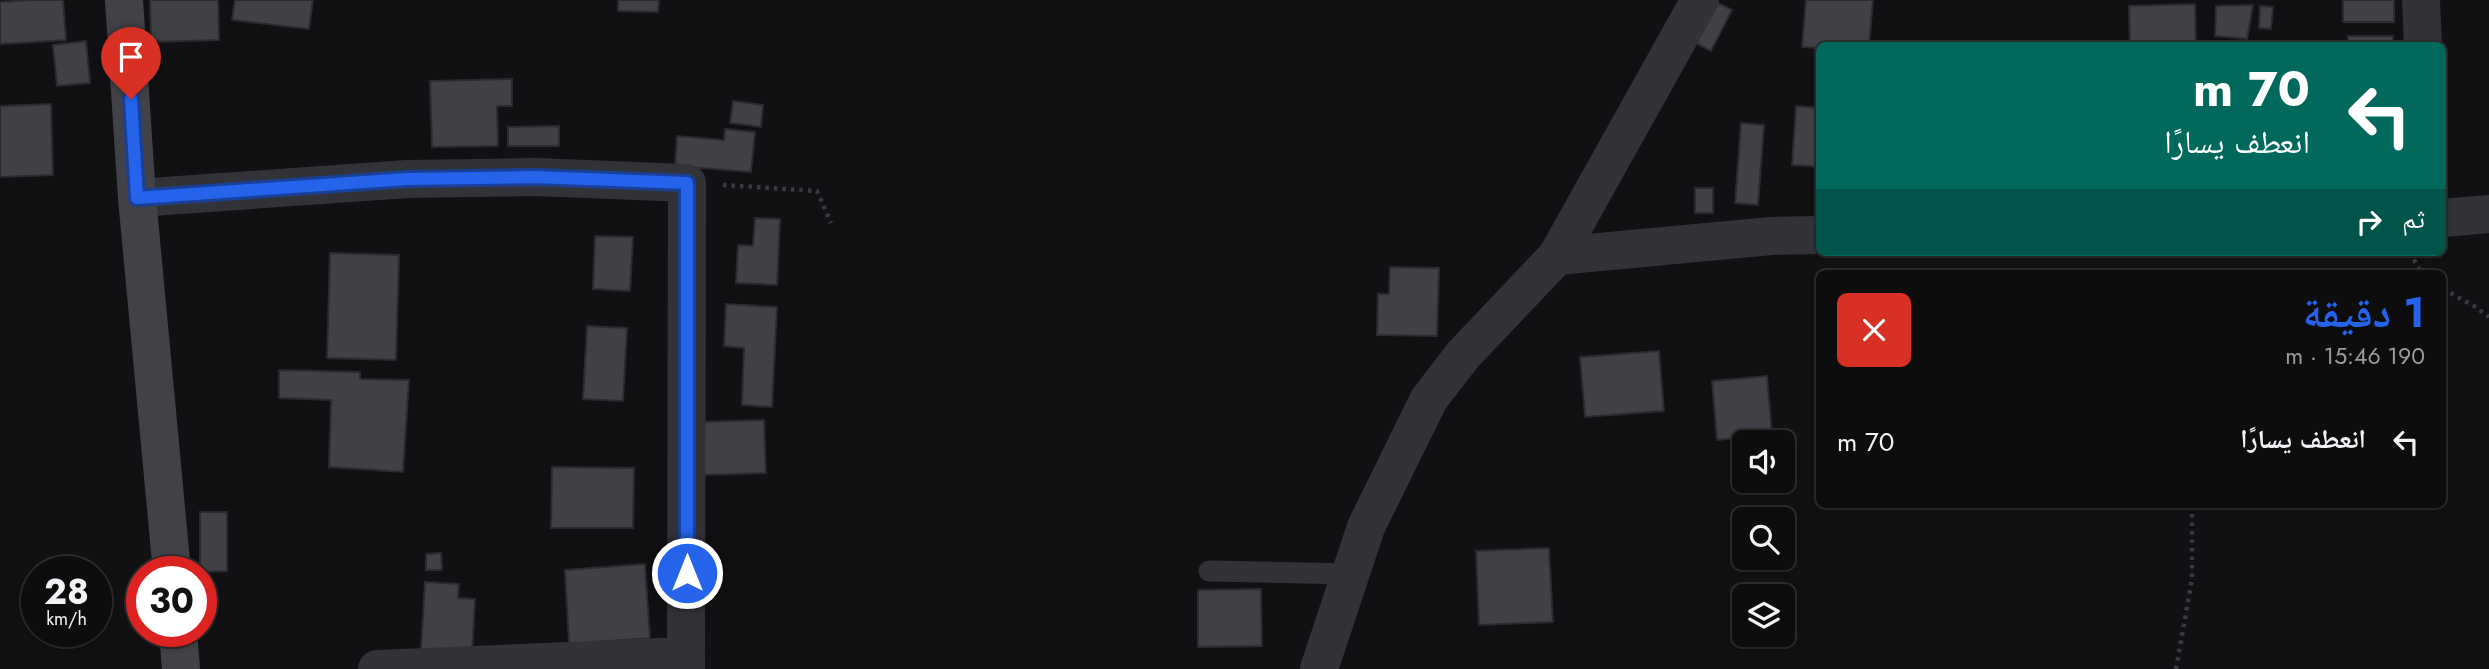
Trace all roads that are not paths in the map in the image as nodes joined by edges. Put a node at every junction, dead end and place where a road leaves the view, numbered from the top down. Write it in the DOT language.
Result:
graph roads {
  1 [pos="124,0"];
  2 [pos="1700,0"];
  3 [pos="2421,0"];
  4 [pos="2423,42"];
  5 [pos="137,198"];
  6 [pos="2489,214"];
  7 [pos="2446,218"];
  8 [pos="1816,235"];
  9 [pos="1557,256"];
  10 [pos="171,556"];
  11 [pos="1209,572"];
  12 [pos="1351,574"];
  13 [pos="179,647"];
  14 [pos="686,663"];
  15 [pos="181,669"];
  16 [pos="377,669"];
  17 [pos="1320,669"];
  1 -- 5 [label="street"];
  2 -- 9 [label="street"];
  3 -- 4 [label="street"];
  5 -- 10 [label="street"];
  5 -- 14 [label="street"];
  6 -- 7 [label="street"];
  8 -- 9 [label="street"];
  9 -- 12 [label="street"];
  11 -- 12 [label="lane"];
  12 -- 17 [label="street"];
  13 -- 15 [label="street"];
  14 -- 16 [label="street"];
}
